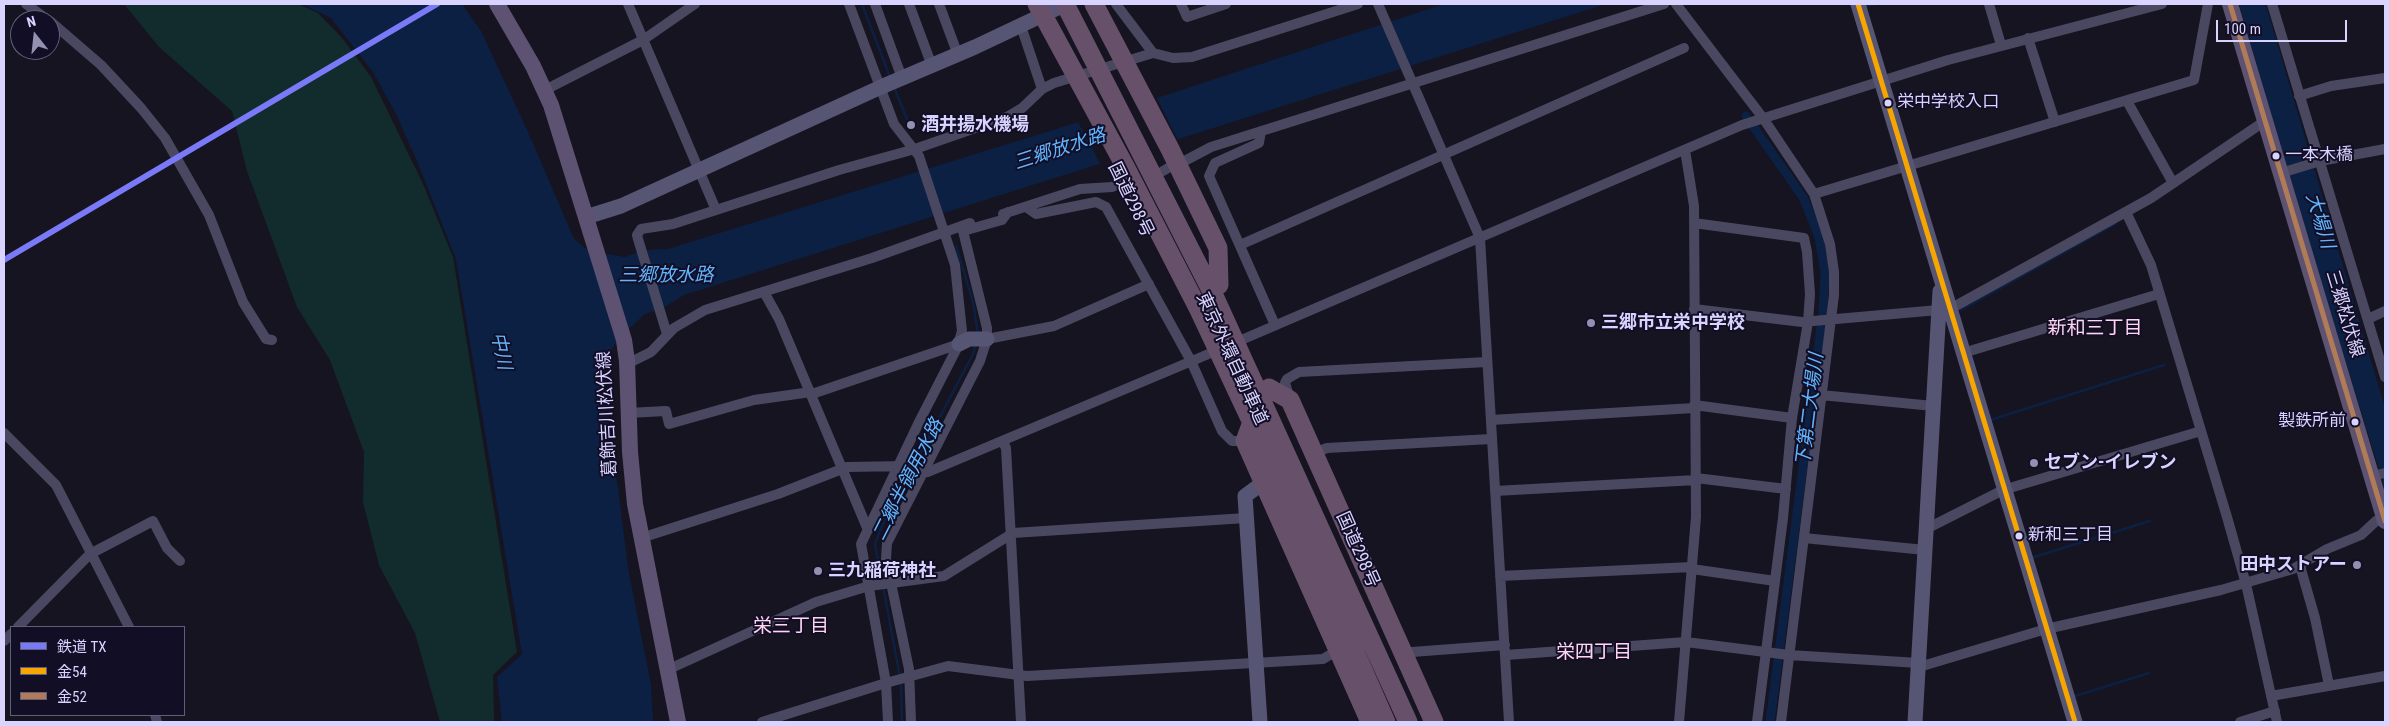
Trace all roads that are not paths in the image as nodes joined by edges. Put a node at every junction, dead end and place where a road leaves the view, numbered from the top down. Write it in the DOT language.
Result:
graph roads {
  1 [pos="498,4"];
  2 [pos="628,4"];
  3 [pos="695,4"];
  4 [pos="849,4"];
  5 [pos="875,4"];
  6 [pos="909,4"];
  7 [pos="939,4"];
  8 [pos="1050,4"];
  9 [pos="1065,4"];
  10 [pos="1074,4"];
  11 [pos="1094,4"];
  12 [pos="1116,4"];
  13 [pos="1181,4"];
  14 [pos="1226,4"];
  15 [pos="1358,4"];
  16 [pos="1378,4"];
  17 [pos="1664,4"];
  18 [pos="1676,4"];
  19 [pos="1858,4"];
  20 [pos="1989,4"];
  21 [pos="2162,4"];
  22 [pos="2208,4"];
  23 [pos="2230,4"];
  24 [pos="2272,4"];
  25 [pos="1030,13"];
  26 [pos="60,30"];
  27 [pos="2028,38"];
  28 [pos="643,40"];
  29 [pos="2001,45"];
  30 [pos="1684,48"];
  31 [pos="1152,53"];
  32 [pos="958,55"];
  33 [pos="932,66"];
  34 [pos="2385,78"];
  35 [pos="901,79"];
  36 [pos="1410,79"];
  37 [pos="1882,81"];
  38 [pos="882,86"];
  39 [pos="1042,89"];
  40 [pos="545,90"];
  41 [pos="2299,96"];
  42 [pos="2127,101"];
  43 [pos="1762,118"];
  44 [pos="2265,121"];
  45 [pos="2055,122"];
  46 [pos="1261,131"];
  47 [pos="2385,149"];
  48 [pos="1685,150"];
  49 [pos="917,153"];
  50 [pos="1443,155"];
  51 [pos="1169,161"];
  52 [pos="2316,162"];
  53 [pos="1907,166"];
  54 [pos="699,170"];
  55 [pos="2284,172"];
  56 [pos="1124,177"];
  57 [pos="2173,183"];
  58 [pos="1814,194"];
  59 [pos="1026,207"];
  60 [pos="716,210"];
  61 [pos="1008,212"];
  62 [pos="2126,212"];
  63 [pos="586,216"];
  64 [pos="1694,224"];
  65 [pos="942,228"];
  66 [pos="1480,238"];
  67 [pos="1240,245"];
  68 [pos="1149,284"];
  69 [pos="764,292"];
  70 [pos="2159,294"];
  71 [pos="1694,309"];
  72 [pos="1945,309"];
  73 [pos="2385,311"];
  74 [pos="2368,319"];
  75 [pos="1831,320"];
  76 [pos="1808,322"];
  77 [pos="1275,325"];
  78 [pos="667,334"];
  79 [pos="1244,338"];
  80 [pos="987,339"];
  81 [pos="272,340"];
  82 [pos="959,344"];
  83 [pos="1218,350"];
  84 [pos="1963,353"];
  85 [pos="627,361"];
  86 [pos="1191,361"];
  87 [pos="1487,362"];
  88 [pos="2385,376"];
  89 [pos="1269,388"];
  90 [pos="811,393"];
  91 [pos="1821,395"];
  92 [pos="1290,400"];
  93 [pos="1694,406"];
  94 [pos="1933,406"];
  95 [pos="628,413"];
  96 [pos="1792,418"];
  97 [pos="1491,420"];
  98 [pos="1252,422"];
  99 [pos="2201,431"];
  100 [pos="4,433"];
  101 [pos="1491,439"];
  102 [pos="1245,441"];
  103 [pos="1003,442"];
  104 [pos="1314,453"];
  105 [pos="903,466"];
  106 [pos="842,468"];
  107 [pos="922,472"];
  108 [pos="2379,474"];
  109 [pos="1696,479"];
  110 [pos="1264,482"];
  111 [pos="1786,489"];
  112 [pos="2004,490"];
  113 [pos="1495,491"];
  114 [pos="1246,518"];
  115 [pos="2385,520"];
  116 [pos="1926,527"];
  117 [pos="868,530"];
  118 [pos="1010,534"];
  119 [pos="641,538"];
  120 [pos="1804,538"];
  121 [pos="1925,550"];
  122 [pos="90,554"];
  123 [pos="180,561"];
  124 [pos="2300,566"];
  125 [pos="1692,568"];
  126 [pos="1500,576"];
  127 [pos="1775,581"];
  128 [pos="891,583"];
  129 [pos="2246,584"];
  130 [pos="869,586"];
  131 [pos="19,626"];
  132 [pos="128,626"];
  133 [pos="2046,629"];
  134 [pos="1686,642"];
  135 [pos="1338,650"];
  136 [pos="1505,650"];
  137 [pos="1766,652"];
  138 [pos="1404,655"];
  139 [pos="1789,655"];
  140 [pos="1256,662"];
  141 [pos="1919,665"];
  142 [pos="667,670"];
  143 [pos="1019,676"];
  144 [pos="2385,676"];
  145 [pos="910,677"];
  146 [pos="886,683"];
  147 [pos="2329,685"];
  148 [pos="2272,696"];
  149 [pos="2275,711"];
  150 [pos="678,722"];
  151 [pos="762,722"];
  152 [pos="888,722"];
  153 [pos="911,722"];
  154 [pos="1021,722"];
  155 [pos="1260,722"];
  156 [pos="1370,722"];
  157 [pos="1386,722"];
  158 [pos="1396,722"];
  159 [pos="1408,722"];
  160 [pos="1416,722"];
  161 [pos="1434,722"];
  162 [pos="1509,722"];
  163 [pos="1679,722"];
  164 [pos="1757,722"];
  165 [pos="1781,722"];
  166 [pos="1915,722"];
  167 [pos="2074,722"];
  168 [pos="2240,722"];
  169 [pos="2277,722"];
  1 -- 40 [label="main road, 葛飾吉川松伏線"];
  2 -- 28 [label="street"];
  3 -- 28 [label="street"];
  4 -- 38 [label="street"];
  5 -- 35 [label="street"];
  6 -- 33 [label="street"];
  7 -- 32 [label="street"];
  8 -- 158 [label="highway, 東京外環自動車道"];
  9 -- 25 [label="street"];
  9 -- 159 [label="highway, 東京外環自動車道"];
  10 -- 51 [label="highway, 国道298号"];
  11 -- 51 [label="highway, 国道298号"];
  12 -- 31 [label="street"];
  13 -- 14 [label="street"];
  15 -- 31 [label="street"];
  16 -- 36 [label="street"];
  17 -- 36 [label="street"];
  18 -- 43 [label="street"];
  19 -- 37 [label="street"];
  20 -- 29 [label="street"];
  21 -- 27 [label="street"];
  22 -- 42 [label="street"];
  23 -- 44 [label="main road, 三郷松伏線"];
  24 -- 41 [label="street"];
  25 -- 32 [label="street"];
  25 -- 39 [label="street"];
  25 -- 56 [label="highway, 国道298号"];
  25 -- 56 [label="highway, 国道298号"];
  26 -- 81 [label="street"];
  27 -- 29 [label="street"];
  27 -- 45 [label="street"];
  28 -- 40 [label="street"];
  28 -- 54 [label="street"];
  29 -- 37 [label="street"];
  30 -- 50 [label="street"];
  31 -- 39 [label="street"];
  32 -- 33 [label="street"];
  33 -- 35 [label="street"];
  34 -- 41 [label="street"];
  35 -- 38 [label="street"];
  36 -- 46 [label="street"];
  36 -- 50 [label="street"];
  37 -- 43 [label="street"];
  37 -- 53 [label="street"];
  38 -- 49 [label="street"];
  38 -- 54 [label="street"];
  39 -- 49 [label="street"];
  40 -- 63 [label="main road, 葛飾吉川松伏線"];
  41 -- 52 [label="street"];
  42 -- 45 [label="street"];
  42 -- 57 [label="street"];
  43 -- 48 [label="street"];
  43 -- 58 [label="street"];
  44 -- 55 [label="main road, 三郷松伏線"];
  44 -- 57 [label="street"];
  45 -- 53 [label="street"];
  46 -- 51 [label="street"];
  46 -- 67 [label="street"];
  47 -- 52 [label="street"];
  48 -- 64 [label="street"];
  48 -- 66 [label="street"];
  49 -- 60 [label="street"];
  49 -- 65 [label="street"];
  50 -- 66 [label="street"];
  50 -- 67 [label="street"];
  51 -- 79 [label="highway, 国道298号"];
  52 -- 55 [label="street"];
  52 -- 74 [label="street"];
  53 -- 58 [label="street"];
  53 -- 72 [label="street"];
  54 -- 60 [label="street"];
  54 -- 63 [label="street"];
  55 -- 108 [label="main road, 三郷松伏線"];
  56 -- 59 [label="street"];
  56 -- 83 [label="highway, 国道298号"];
  57 -- 62 [label="street"];
  58 -- 75 [label="street"];
  59 -- 61 [label="street"];
  59 -- 68 [label="street"];
  60 -- 78 [label="street"];
  61 -- 65 [label="street"];
  61 -- 80 [label="street"];
  62 -- 70 [label="street"];
  62 -- 72 [label="street"];
  63 -- 85 [label="main road, 葛飾吉川松伏線"];
  64 -- 71 [label="street"];
  64 -- 76 [label="street"];
  65 -- 69 [label="street"];
  65 -- 82 [label="street"];
  66 -- 77 [label="street"];
  66 -- 87 [label="street"];
  67 -- 77 [label="street"];
  68 -- 80 [label="street"];
  68 -- 86 [label="street"];
  69 -- 78 [label="street"];
  69 -- 90 [label="street"];
  70 -- 84 [label="street"];
  70 -- 99 [label="street"];
  71 -- 76 [label="street"];
  71 -- 93 [label="street"];
  72 -- 75 [label="street"];
  72 -- 84 [label="street"];
  72 -- 94 [label="street"];
  73 -- 74 [label="street"];
  74 -- 88 [label="street"];
  75 -- 76 [label="street"];
  75 -- 91 [label="street"];
  76 -- 96 [label="street"];
  77 -- 79 [label="street"];
  78 -- 85 [label="street"];
  79 -- 83 [label="street"];
  79 -- 89 [label="highway, 国道298号"];
  80 -- 82 [label="street"];
  80 -- 107 [label="street"];
  82 -- 90 [label="street"];
  82 -- 105 [label="street"];
  83 -- 86 [label="street"];
  83 -- 98 [label="highway, 国道298号"];
  84 -- 112 [label="street"];
  85 -- 95 [label="main road, 葛飾吉川松伏線"];
  86 -- 102 [label="street"];
  86 -- 103 [label="street"];
  87 -- 92 [label="street"];
  87 -- 97 [label="street"];
  89 -- 92 [label="highway"];
  89 -- 160 [label="highway, 国道298号"];
  90 -- 95 [label="street"];
  90 -- 106 [label="street"];
  91 -- 94 [label="street"];
  91 -- 120 [label="street"];
  92 -- 104 [label="highway, 国道298号"];
  93 -- 96 [label="street"];
  93 -- 97 [label="street"];
  93 -- 109 [label="street"];
  94 -- 116 [label="street"];
  95 -- 119 [label="main road, 葛飾吉川松伏線"];
  96 -- 111 [label="street"];
  97 -- 101 [label="street"];
  98 -- 102 [label="highway"];
  98 -- 157 [label="highway, 国道298号"];
  99 -- 112 [label="street"];
  99 -- 129 [label="street"];
  100 -- 122 [label="street"];
  101 -- 104 [label="street"];
  101 -- 113 [label="street"];
  102 -- 110 [label="highway"];
  103 -- 107 [label="street"];
  103 -- 118 [label="street"];
  104 -- 138 [label="highway, 国道298号"];
  105 -- 106 [label="street"];
  105 -- 107 [label="street"];
  105 -- 117 [label="street"];
  106 -- 117 [label="street"];
  106 -- 119 [label="street"];
  107 -- 128 [label="street"];
  108 -- 115 [label="main road, 三郷松伏線"];
  109 -- 111 [label="street"];
  109 -- 113 [label="street"];
  109 -- 125 [label="street"];
  110 -- 114 [label="street"];
  110 -- 135 [label="highway"];
  111 -- 127 [label="street"];
  112 -- 116 [label="street"];
  112 -- 133 [label="street"];
  113 -- 126 [label="street"];
  114 -- 118 [label="street"];
  114 -- 140 [label="street"];
  115 -- 124 [label="street"];
  116 -- 121 [label="street"];
  117 -- 130 [label="street"];
  118 -- 128 [label="street"];
  118 -- 143 [label="street"];
  119 -- 142 [label="main road, 葛飾吉川松伏線"];
  120 -- 121 [label="street"];
  120 -- 139 [label="street"];
  121 -- 141 [label="street"];
  122 -- 123 [label="street"];
  122 -- 131 [label="street"];
  122 -- 132 [label="street"];
  124 -- 129 [label="street"];
  124 -- 147 [label="street"];
  125 -- 126 [label="street"];
  125 -- 127 [label="street"];
  125 -- 134 [label="street"];
  126 -- 136 [label="street"];
  127 -- 137 [label="street"];
  128 -- 130 [label="street"];
  128 -- 145 [label="street"];
  129 -- 133 [label="street"];
  129 -- 148 [label="street"];
  130 -- 142 [label="street"];
  130 -- 146 [label="street"];
  133 -- 141 [label="street"];
  133 -- 167 [label="street"];
  134 -- 136 [label="street"];
  134 -- 137 [label="street"];
  134 -- 163 [label="street"];
  135 -- 140 [label="street"];
  135 -- 156 [label="highway"];
  136 -- 138 [label="street"];
  136 -- 162 [label="street"];
  137 -- 139 [label="street"];
  137 -- 164 [label="street"];
  138 -- 161 [label="highway, 国道298号"];
  139 -- 141 [label="street"];
  139 -- 165 [label="street"];
  140 -- 143 [label="street"];
  140 -- 155 [label="street"];
  141 -- 166 [label="street"];
  142 -- 150 [label="main road, 葛飾吉川松伏線"];
  143 -- 145 [label="street"];
  143 -- 154 [label="street"];
  144 -- 147 [label="street"];
  145 -- 146 [label="street"];
  145 -- 153 [label="street"];
  146 -- 151 [label="street"];
  146 -- 152 [label="street"];
  147 -- 148 [label="street"];
  148 -- 149 [label="street"];
  149 -- 168 [label="street"];
  149 -- 169 [label="street"];
}
